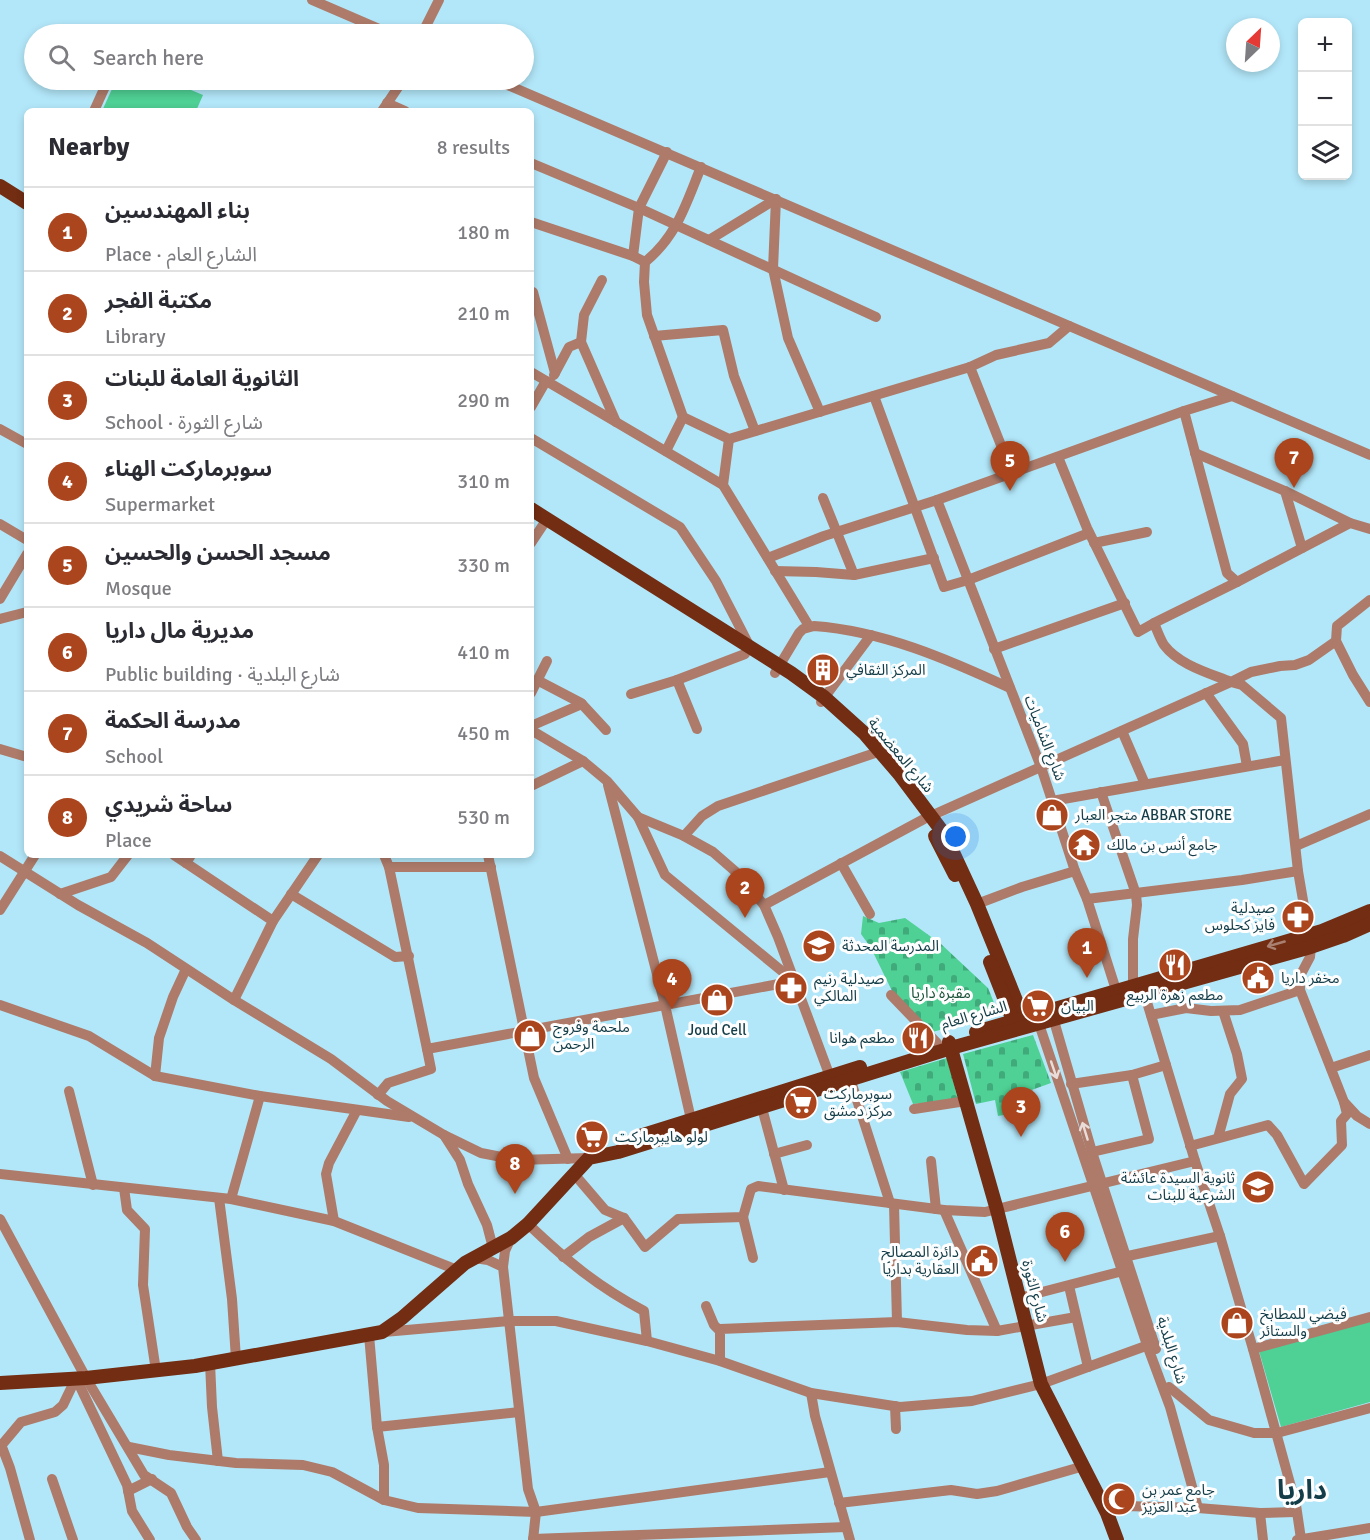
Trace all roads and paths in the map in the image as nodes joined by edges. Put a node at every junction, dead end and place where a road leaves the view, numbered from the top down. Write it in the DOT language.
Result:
graph roads {
  1 [pos="312,0"];
  2 [pos="439,0"];
  3 [pos="368,24"];
  4 [pos="427,24"];
  5 [pos="103,90"];
  6 [pos="396,90"];
  7 [pos="520,90"];
  8 [pos="385,107"];
  9 [pos="95,108"];
  10 [pos="667,152"];
  11 [pos="534,164"];
  12 [pos="701,167"];
  13 [pos="0,177"];
  14 [pos="0,186"];
  15 [pos="24,192"];
  16 [pos="776,199"];
  17 [pos="24,201"];
  18 [pos="639,208"];
  19 [pos="534,223"];
  20 [pos="677,225"];
  21 [pos="709,240"];
  22 [pos="633,256"];
  23 [pos="645,262"];
  24 [pos="773,269"];
  25 [pos="602,280"];
  26 [pos="534,301"];
  27 [pos="876,317"];
  28 [pos="1070,326"];
  29 [pos="654,336"];
  30 [pos="581,342"];
  31 [pos="970,367"];
  32 [pos="534,373"];
  33 [pos="550,379"];
  34 [pos="874,396"];
  35 [pos="1232,396"];
  36 [pos="534,403"];
  37 [pos="1184,411"];
  38 [pos="820,412"];
  39 [pos="682,417"];
  40 [pos="616,422"];
  41 [pos="1,430"];
  42 [pos="755,431"];
  43 [pos="729,439"];
  44 [pos="534,440"];
  45 [pos="24,442"];
  46 [pos="666,451"];
  47 [pos="1195,453"];
  48 [pos="1370,455"];
  49 [pos="1058,457"];
  50 [pos="1012,473"];
  51 [pos="723,485"];
  52 [pos="1285,491"];
  53 [pos="823,498"];
  54 [pos="937,501"];
  55 [pos="916,507"];
  56 [pos="540,520"];
  57 [pos="1350,523"];
  58 [pos="0,524"];
  59 [pos="1370,529"];
  60 [pos="837,532"];
  61 [pos="1148,532"];
  62 [pos="534,535"];
  63 [pos="24,538"];
  64 [pos="1092,538"];
  65 [pos="1302,548"];
  66 [pos="768,558"];
  67 [pos="934,558"];
  68 [pos="24,559"];
  69 [pos="775,571"];
  70 [pos="854,575"];
  71 [pos="968,580"];
  72 [pos="1237,582"];
  73 [pos="0,599"];
  74 [pos="1370,600"];
  75 [pos="1125,603"];
  76 [pos="24,613"];
  77 [pos="0,620"];
  78 [pos="1154,623"];
  79 [pos="809,626"];
  80 [pos="871,635"];
  81 [pos="1336,641"];
  82 [pos="994,649"];
  83 [pos="748,651"];
  84 [pos="547,661"];
  85 [pos="777,669"];
  86 [pos="537,680"];
  87 [pos="677,680"];
  88 [pos="1231,682"];
  89 [pos="534,686"];
  90 [pos="1010,688"];
  91 [pos="1206,693"];
  92 [pos="631,694"];
  93 [pos="822,700"];
  94 [pos="1370,702"];
  95 [pos="582,704"];
  96 [pos="534,727"];
  97 [pos="697,729"];
  98 [pos="534,730"];
  99 [pos="606,730"];
  100 [pos="1122,731"];
  101 [pos="0,749"];
  102 [pos="875,753"];
  103 [pos="24,756"];
  104 [pos="1285,760"];
  105 [pos="583,761"];
  106 [pos="1247,766"];
  107 [pos="1041,767"];
  108 [pos="607,781"];
  109 [pos="1145,784"];
  110 [pos="534,785"];
  111 [pos="1101,792"];
  112 [pos="1052,801"];
  113 [pos="1370,814"];
  114 [pos="638,817"];
  115 [pos="927,818"];
  116 [pos="684,836"];
  117 [pos="1296,846"];
  118 [pos="0,856"];
  119 [pos="33,858"];
  120 [pos="126,858"];
  121 [pos="316,858"];
  122 [pos="385,858"];
  123 [pos="489,858"];
  124 [pos="188,859"];
  125 [pos="841,863"];
  126 [pos="389,867"];
  127 [pos="491,867"];
  128 [pos="1075,871"];
  129 [pos="1298,871"];
  130 [pos="25,872"];
  131 [pos="60,894"];
  132 [pos="291,894"];
  133 [pos="1136,894"];
  134 [pos="1087,899"];
  135 [pos="977,904"];
  136 [pos="764,905"];
  137 [pos="0,910"];
  138 [pos="1370,911"];
  139 [pos="870,914"];
  140 [pos="273,921"];
  141 [pos="1370,924"];
  142 [pos="1310,941"];
  143 [pos="409,956"];
  144 [pos="186,969"];
  145 [pos="795,981"];
  146 [pos="1139,987"];
  147 [pos="1116,990"];
  148 [pos="1300,990"];
  149 [pos="891,996"];
  150 [pos="234,1000"];
  151 [pos="0,1005"];
  152 [pos="665,1005"];
  153 [pos="1223,1011"];
  154 [pos="1052,1015"];
  155 [pos="1151,1015"];
  156 [pos="1028,1025"];
  157 [pos="523,1032"];
  158 [pos="1057,1034"];
  159 [pos="946,1044"];
  160 [pos="428,1049"];
  161 [pos="1370,1055"];
  162 [pos="1166,1065"];
  163 [pos="1330,1068"];
  164 [pos="849,1075"];
  165 [pos="1132,1075"];
  166 [pos="155,1076"];
  167 [pos="831,1081"];
  168 [pos="1071,1084"];
  169 [pos="69,1091"];
  170 [pos="378,1095"];
  171 [pos="260,1096"];
  172 [pos="966,1101"];
  173 [pos="1344,1102"];
  174 [pos="762,1108"];
  175 [pos="914,1109"];
  176 [pos="357,1110"];
  177 [pos="414,1117"];
  178 [pos="692,1124"];
  179 [pos="1370,1124"];
  180 [pos="444,1135"];
  181 [pos="1218,1138"];
  182 [pos="807,1145"];
  183 [pos="1190,1146"];
  184 [pos="1092,1152"];
  185 [pos="774,1154"];
  186 [pos="589,1158"];
  187 [pos="568,1159"];
  188 [pos="931,1161"];
  189 [pos="1195,1161"];
  190 [pos="0,1174"];
  191 [pos="575,1175"];
  192 [pos="1098,1184"];
  193 [pos="93,1185"];
  194 [pos="124,1188"];
  195 [pos="784,1190"];
  196 [pos="219,1198"];
  197 [pos="231,1199"];
  198 [pos="892,1204"];
  199 [pos="940,1210"];
  200 [pos="996,1210"];
  201 [pos="743,1217"];
  202 [pos="624,1218"];
  203 [pos="0,1219"];
  204 [pos="334,1221"];
  205 [pos="528,1224"];
  206 [pos="1220,1236"];
  207 [pos="511,1238"];
  208 [pos="493,1248"];
  209 [pos="1128,1256"];
  210 [pos="563,1257"];
  211 [pos="474,1258"];
  212 [pos="753,1258"];
  213 [pos="503,1267"];
  214 [pos="457,1270"];
  215 [pos="1123,1271"];
  216 [pos="1069,1286"];
  217 [pos="1019,1298"];
  218 [pos="706,1306"];
  219 [pos="1076,1317"];
  220 [pos="1370,1317"];
  221 [pos="509,1321"];
  222 [pos="897,1322"];
  223 [pos="1027,1326"];
  224 [pos="720,1331"];
  225 [pos="997,1331"];
  226 [pos="376,1333"];
  227 [pos="647,1341"];
  228 [pos="1151,1344"];
  229 [pos="1253,1349"];
  230 [pos="236,1359"];
  231 [pos="720,1361"];
  232 [pos="210,1363"];
  233 [pos="1088,1367"];
  234 [pos="156,1371"];
  235 [pos="81,1378"];
  236 [pos="3,1384"];
  237 [pos="1041,1384"];
  238 [pos="1169,1387"];
  239 [pos="811,1393"];
  240 [pos="895,1406"];
  241 [pos="1170,1407"];
  242 [pos="1370,1408"];
  243 [pos="519,1413"];
  244 [pos="377,1427"];
  245 [pos="896,1429"];
  246 [pos="1277,1433"];
  247 [pos="1,1447"];
  248 [pos="129,1447"];
  249 [pos="218,1461"];
  250 [pos="1084,1466"];
  251 [pos="831,1472"];
  252 [pos="52,1479"];
  253 [pos="152,1479"];
  254 [pos="128,1491"];
  255 [pos="384,1500"];
  256 [pos="839,1503"];
  257 [pos="1198,1508"];
  258 [pos="536,1512"];
  259 [pos="1295,1512"];
  260 [pos="1260,1513"];
  261 [pos="1107,1514"];
  262 [pos="846,1527"];
  263 [pos="1370,1528"];
  264 [pos="1324,1538"];
  265 [pos="533,1539"];
  266 [pos="1299,1539"];
  267 [pos="30,1540"];
  268 [pos="73,1540"];
  269 [pos="150,1540"];
  270 [pos="196,1540"];
  271 [pos="850,1540"];
  272 [pos="1117,1540"];
  273 [pos="1263,1540"];
  1 -- 3 [label="street"];
  2 -- 4 [label="street"];
  5 -- 9 [label="street"];
  6 -- 8 [label="street"];
  7 -- 10 [label="street"];
  10 -- 12 [label="street"];
  10 -- 18 [label="street"];
  11 -- 18 [label="street"];
  12 -- 16 [label="street"];
  12 -- 20 [label="street"];
  13 -- 15 [label="main road"];
  14 -- 17 [label="main road"];
  16 -- 21 [label="street"];
  16 -- 24 [label="street"];
  16 -- 28 [label="street"];
  18 -- 20 [label="street"];
  18 -- 22 [label="street"];
  19 -- 22 [label="street"];
  20 -- 21 [label="street"];
  20 -- 23 [label="street"];
  21 -- 24 [label="street"];
  22 -- 23 [label="street"];
  23 -- 29 [label="street"];
  24 -- 27 [label="street"];
  24 -- 38 [label="street"];
  25 -- 30 [label="street"];
  26 -- 33 [label="street"];
  28 -- 31 [label="street"];
  28 -- 35 [label="street"];
  29 -- 39 [label="street"];
  29 -- 42 [label="street"];
  30 -- 33 [label="street"];
  30 -- 40 [label="street"];
  31 -- 34 [label="street"];
  31 -- 50 [label="street"];
  32 -- 33 [label="street"];
  33 -- 36 [label="street"];
  33 -- 40 [label="street"];
  34 -- 38 [label="street"];
  34 -- 55 [label="street"];
  35 -- 37 [label="street"];
  35 -- 48 [label="street"];
  37 -- 47 [label="street"];
  37 -- 49 [label="street"];
  38 -- 42 [label="street"];
  39 -- 43 [label="street"];
  39 -- 46 [label="street"];
  40 -- 46 [label="street"];
  41 -- 45 [label="street"];
  42 -- 43 [label="street"];
  43 -- 51 [label="street"];
  44 -- 83 [label="street"];
  46 -- 51 [label="street"];
  47 -- 52 [label="street"];
  47 -- 72 [label="street"];
  49 -- 50 [label="street"];
  49 -- 64 [label="street"];
  50 -- 54 [label="street"];
  51 -- 66 [label="street"];
  52 -- 57 [label="street"];
  52 -- 65 [label="street"];
  53 -- 60 [label="street"];
  54 -- 55 [label="street"];
  54 -- 71 [label="street, شارع الشاميات"];
  55 -- 60 [label="street"];
  55 -- 67 [label="street"];
  56 -- 62 [label="street"];
  56 -- 83 [label="main road, شارع المعضمية"];
  57 -- 59 [label="street"];
  57 -- 65 [label="street"];
  58 -- 63 [label="street"];
  60 -- 66 [label="street"];
  60 -- 70 [label="street"];
  61 -- 64 [label="street"];
  64 -- 71 [label="street"];
  64 -- 75 [label="street"];
  65 -- 72 [label="street"];
  66 -- 69 [label="street"];
  67 -- 70 [label="street"];
  67 -- 71 [label="street"];
  68 -- 73 [label="street"];
  69 -- 70 [label="street"];
  69 -- 79 [label="street"];
  71 -- 82 [label="street, شارع الشاميات"];
  72 -- 78 [label="street"];
  74 -- 81 [label="street"];
  75 -- 78 [label="street"];
  75 -- 82 [label="street"];
  76 -- 77 [label="street"];
  78 -- 88 [label="street"];
  79 -- 80 [label="street"];
  79 -- 85 [label="street"];
  80 -- 90 [label="street"];
  80 -- 93 [label="street"];
  81 -- 88 [label="street"];
  81 -- 94 [label="street"];
  82 -- 90 [label="street, شارع الشاميات"];
  83 -- 85 [label="main road, شارع المعضمية"];
  83 -- 87 [label="street"];
  84 -- 86 [label="street"];
  85 -- 93 [label="main road, شارع المعضمية"];
  86 -- 89 [label="street"];
  86 -- 95 [label="street"];
  87 -- 92 [label="street"];
  87 -- 97 [label="street"];
  88 -- 91 [label="street"];
  88 -- 104 [label="street"];
  90 -- 107 [label="street, شارع الشاميات"];
  91 -- 100 [label="street"];
  91 -- 106 [label="street"];
  93 -- 102 [label="main road, شارع المعضمية"];
  93 -- 115 [label="main road, شارع المعضمية"];
  95 -- 96 [label="street"];
  95 -- 99 [label="street"];
  98 -- 105 [label="street"];
  100 -- 107 [label="street"];
  100 -- 109 [label="street"];
  101 -- 103 [label="street"];
  102 -- 115 [label="main road, شارع المعضمية"];
  102 -- 116 [label="street"];
  104 -- 106 [label="street"];
  104 -- 117 [label="street"];
  105 -- 108 [label="street"];
  105 -- 110 [label="street"];
  106 -- 109 [label="street"];
  107 -- 112 [label="street, شارع الشاميات"];
  107 -- 115 [label="street"];
  108 -- 114 [label="street"];
  108 -- 152 [label="street"];
  109 -- 111 [label="street"];
  111 -- 112 [label="street"];
  111 -- 133 [label="street"];
  112 -- 128 [label="street, شارع الشاميات"];
  113 -- 117 [label="street"];
  114 -- 116 [label="street"];
  114 -- 145 [label="street"];
  115 -- 125 [label="street"];
  115 -- 135 [label="main road, شارع المعضمية"];
  115 -- 156 [label="main road, شارع المعضمية"];
  116 -- 136 [label="street"];
  117 -- 129 [label="street"];
  118 -- 130 [label="street"];
  119 -- 130 [label="street"];
  120 -- 131 [label="street"];
  121 -- 132 [label="street"];
  122 -- 126 [label="street"];
  123 -- 127 [label="street"];
  124 -- 140 [label="street"];
  125 -- 136 [label="street"];
  125 -- 139 [label="street"];
  126 -- 127 [label="street"];
  126 -- 143 [label="street"];
  127 -- 157 [label="street"];
  128 -- 134 [label="street, شارع الشاميات"];
  128 -- 135 [label="street"];
  129 -- 133 [label="street"];
  129 -- 142 [label="street"];
  130 -- 131 [label="street"];
  130 -- 137 [label="street"];
  131 -- 144 [label="street"];
  132 -- 140 [label="street"];
  132 -- 143 [label="street"];
  133 -- 134 [label="street"];
  133 -- 146 [label="street"];
  134 -- 147 [label="street, شارع الشاميات"];
  135 -- 156 [label="main road, شارع المعضمية"];
  136 -- 145 [label="street"];
  138 -- 142 [label="main road, الشارع العام"];
  140 -- 150 [label="street"];
  141 -- 142 [label="main road, الشارع العام"];
  142 -- 146 [label="main road, الشارع العام"];
  142 -- 148 [label="street"];
  143 -- 160 [label="street"];
  144 -- 150 [label="street"];
  144 -- 166 [label="street"];
  145 -- 152 [label="street"];
  145 -- 167 [label="street"];
  146 -- 147 [label="main road, الشارع العام"];
  146 -- 154 [label="main road, الشارع العام"];
  146 -- 155 [label="street"];
  147 -- 154 [label="main road, الشارع العام"];
  148 -- 153 [label="street"];
  148 -- 163 [label="street"];
  149 -- 159 [label="street"];
  150 -- 170 [label="street"];
  151 -- 166 [label="street"];
  152 -- 157 [label="street"];
  152 -- 178 [label="street"];
  153 -- 155 [label="street"];
  153 -- 181 [label="street"];
  154 -- 156 [label="main road, الشارع العام"];
  154 -- 158 [label="street, شارع البلدية"];
  155 -- 162 [label="street"];
  156 -- 158 [label="street"];
  156 -- 159 [label="main road, الشارع العام"];
  156 -- 192 [label="street, شارع البلدية, one-way"];
  157 -- 160 [label="street"];
  157 -- 187 [label="street"];
  158 -- 168 [label="street, شارع البلدية"];
  159 -- 164 [label="main road, الشارع العام"];
  159 -- 172 [label="main road, شارع الثورة"];
  160 -- 170 [label="street"];
  161 -- 163 [label="street"];
  162 -- 165 [label="street"];
  162 -- 183 [label="street"];
  163 -- 173 [label="street"];
  164 -- 167 [label="main road, الشارع العام"];
  164 -- 198 [label="street"];
  165 -- 168 [label="street"];
  165 -- 184 [label="street"];
  166 -- 171 [label="street"];
  167 -- 174 [label="main road"];
  167 -- 178 [label="main road, الشارع العام"];
  184 -- 168 [label="street, شارع البلدية, one-way"];
  169 -- 193 [label="street"];
  170 -- 177 [label="street"];
  171 -- 176 [label="street"];
  171 -- 197 [label="street"];
  172 -- 175 [label="street"];
  172 -- 200 [label="main road, شارع الثورة"];
  173 -- 179 [label="street"];
  173 -- 181 [label="street"];
  174 -- 178 [label="main road"];
  174 -- 185 [label="street"];
  176 -- 177 [label="street"];
  176 -- 204 [label="street"];
  177 -- 180 [label="street"];
  178 -- 186 [label="main road, الشارع العام"];
  180 -- 187 [label="street"];
  180 -- 208 [label="street"];
  181 -- 183 [label="street"];
  182 -- 185 [label="street"];
  183 -- 189 [label="street"];
  184 -- 192 [label="street, شارع البلدية"];
  185 -- 195 [label="street"];
  186 -- 187 [label="street"];
  186 -- 191 [label="main road"];
  188 -- 199 [label="street"];
  189 -- 192 [label="street"];
  189 -- 206 [label="street"];
  190 -- 193 [label="street"];
  191 -- 202 [label="street"];
  191 -- 205 [label="main road"];
  192 -- 200 [label="street"];
  192 -- 209 [label="street, شارع البلدية"];
  192 -- 215 [label="street, شارع البلدية"];
  193 -- 194 [label="street"];
  194 -- 196 [label="street"];
  194 -- 234 [label="street"];
  195 -- 198 [label="street"];
  195 -- 201 [label="street"];
  196 -- 197 [label="street"];
  196 -- 230 [label="street"];
  197 -- 204 [label="street"];
  198 -- 199 [label="street"];
  198 -- 222 [label="street"];
  199 -- 200 [label="street"];
  199 -- 225 [label="street"];
  200 -- 217 [label="main road, شارع الثورة"];
  201 -- 202 [label="street"];
  201 -- 212 [label="street"];
  202 -- 210 [label="street"];
  203 -- 235 [label="street"];
  204 -- 214 [label="street"];
  205 -- 207 [label="main road"];
  205 -- 210 [label="street"];
  206 -- 209 [label="street"];
  206 -- 229 [label="street"];
  207 -- 208 [label="main road"];
  207 -- 213 [label="street"];
  208 -- 211 [label="main road"];
  209 -- 228 [label="street, شارع البلدية"];
  210 -- 227 [label="street"];
  211 -- 213 [label="street"];
  211 -- 214 [label="main road"];
  213 -- 221 [label="street"];
  214 -- 226 [label="main road"];
  215 -- 216 [label="street"];
  215 -- 228 [label="street, شارع البلدية"];
  216 -- 217 [label="street"];
  216 -- 219 [label="street"];
  217 -- 223 [label="main road, شارع الثورة"];
  218 -- 224 [label="street"];
  219 -- 223 [label="street"];
  219 -- 233 [label="street"];
  220 -- 229 [label="street"];
  221 -- 226 [label="street"];
  221 -- 227 [label="street"];
  221 -- 243 [label="street"];
  222 -- 224 [label="street"];
  222 -- 225 [label="street"];
  223 -- 225 [label="street"];
  223 -- 237 [label="main road, شارع الثورة"];
  224 -- 231 [label="street"];
  226 -- 230 [label="main road"];
  226 -- 244 [label="street"];
  227 -- 231 [label="street"];
  228 -- 233 [label="street"];
  228 -- 238 [label="street, شارع البلدية"];
  228 -- 241 [label="street, شارع البلدية"];
  229 -- 246 [label="street"];
  230 -- 232 [label="main road"];
  231 -- 239 [label="street"];
  232 -- 234 [label="main road"];
  232 -- 249 [label="street"];
  233 -- 237 [label="street"];
  234 -- 235 [label="main road"];
  235 -- 236 [label="main road"];
  235 -- 247 [label="street"];
  235 -- 248 [label="street"];
  235 -- 254 [label="street"];
  237 -- 240 [label="street"];
  237 -- 250 [label="main road, شارع الثورة"];
  238 -- 241 [label="street, شارع البلدية"];
  238 -- 246 [label="street"];
  239 -- 240 [label="street"];
  239 -- 251 [label="street"];
  240 -- 245 [label="street"];
  241 -- 257 [label="street"];
  242 -- 246 [label="street"];
  243 -- 244 [label="street"];
  243 -- 258 [label="street"];
  244 -- 255 [label="street"];
  246 -- 259 [label="street"];
  247 -- 267 [label="street"];
  248 -- 249 [label="street"];
  248 -- 253 [label="street"];
  249 -- 255 [label="street"];
  250 -- 256 [label="street"];
  250 -- 261 [label="main road, شارع الثورة"];
  251 -- 256 [label="street"];
  251 -- 258 [label="street"];
  252 -- 268 [label="street"];
  253 -- 254 [label="street"];
  253 -- 270 [label="street"];
  254 -- 269 [label="street"];
  255 -- 258 [label="street"];
  256 -- 262 [label="street"];
  257 -- 260 [label="street"];
  257 -- 261 [label="street"];
  258 -- 265 [label="street"];
  259 -- 260 [label="street"];
  259 -- 266 [label="street"];
  260 -- 273 [label="street"];
  261 -- 272 [label="main road, شارع الثورة"];
  262 -- 265 [label="street"];
  262 -- 271 [label="street"];
  263 -- 264 [label="street"];
  264 -- 266 [label="street"];
}
